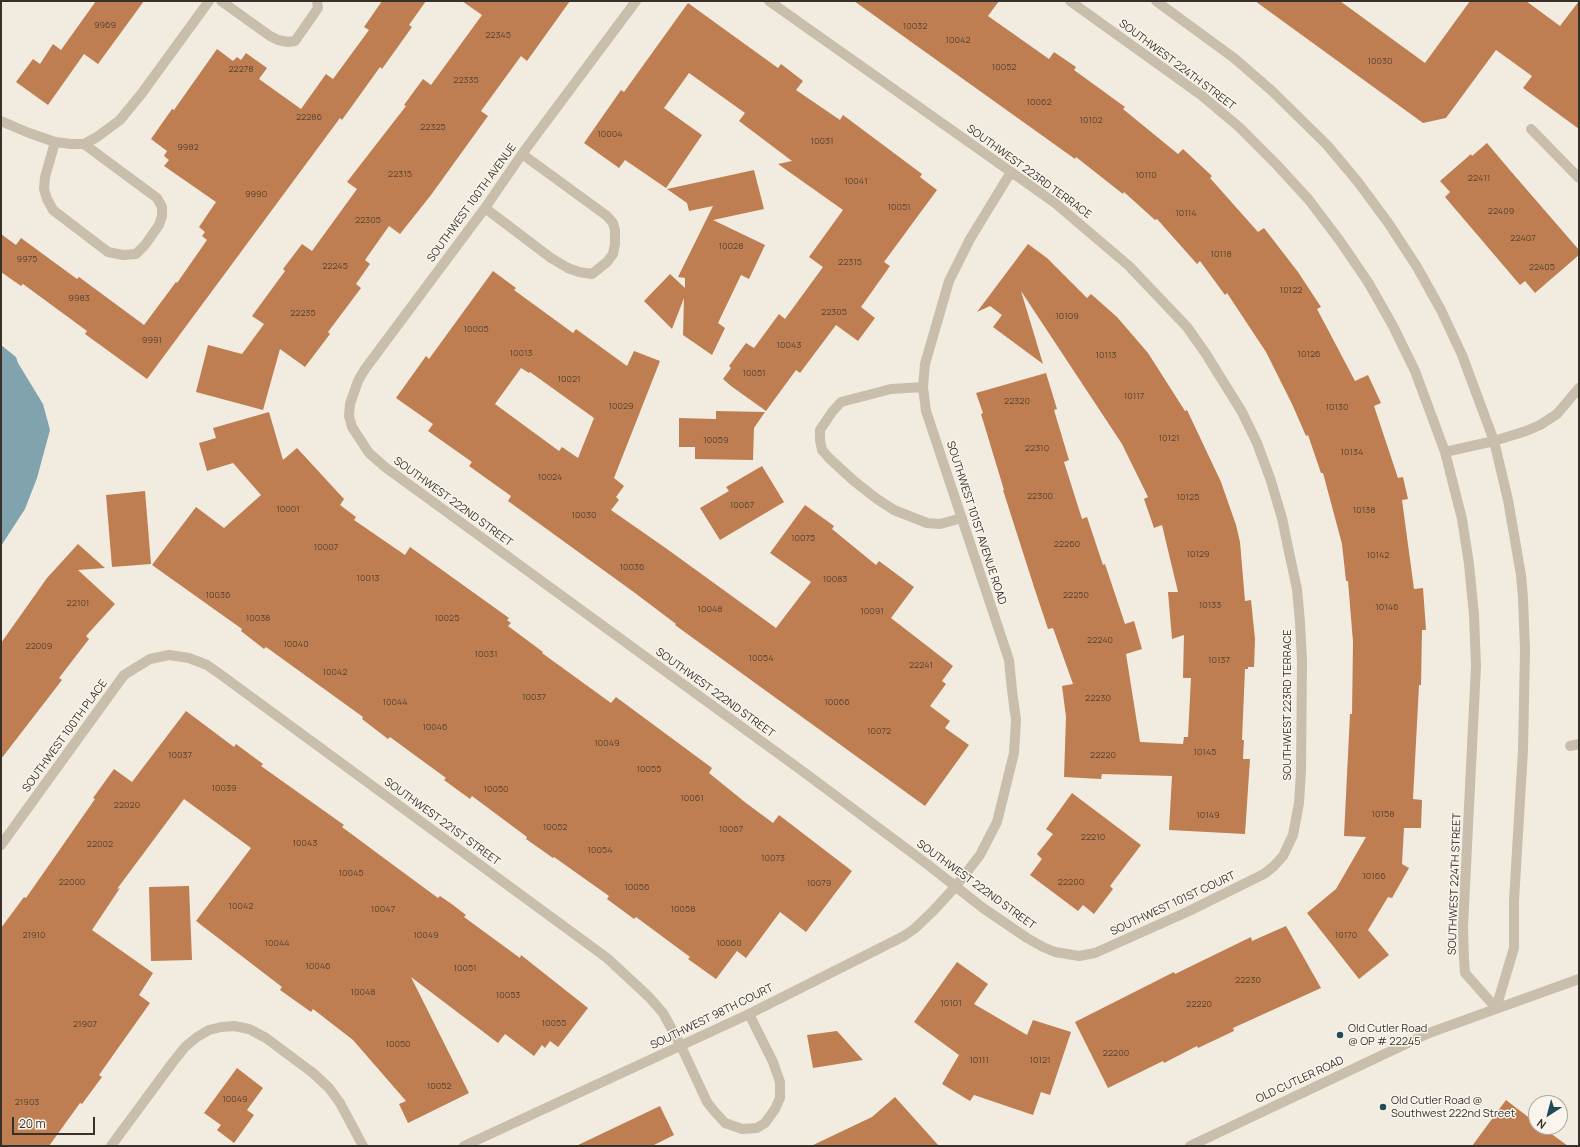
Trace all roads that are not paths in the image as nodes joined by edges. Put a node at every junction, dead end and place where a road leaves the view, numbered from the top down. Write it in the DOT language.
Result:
graph roads {
  1 [pos="209,1"];
  2 [pos="221,1"];
  3 [pos="317,1"];
  4 [pos="636,1"];
  5 [pos="769,1"];
  6 [pos="1070,1"];
  7 [pos="1156,1"];
  8 [pos="2,124"];
  9 [pos="1531,130"];
  10 [pos="55,142"];
  11 [pos="84,144"];
  12 [pos="522,154"];
  13 [pos="1011,172"];
  14 [pos="1579,178"];
  15 [pos="485,208"];
  16 [pos="922,387"];
  17 [pos="1579,388"];
  18 [pos="352,427"];
  19 [pos="1494,441"];
  20 [pos="1445,452"];
  21 [pos="962,518"];
  22 [pos="162,656"];
  23 [pos="1,845"];
  24 [pos="1274,866"];
  25 [pos="956,886"];
  26 [pos="1079,956"];
  27 [pos="1579,979"];
  28 [pos="1496,1008"];
  29 [pos="749,1014"];
  30 [pos="681,1046"];
  31 [pos="112,1146"];
  32 [pos="363,1146"];
  33 [pos="464,1146"];
  34 [pos="1190,1146"];
  1 -- 11 [label="street"];
  2 -- 3 [label="street"];
  4 -- 12 [label="street, SOUTHWEST 100TH AVENUE"];
  5 -- 13 [label="street, SOUTHWEST 223RD TERRACE"];
  6 -- 20 [label="street, SOUTHWEST 224TH STREET"];
  7 -- 19 [label="street"];
  8 -- 10 [label="street"];
  9 -- 14 [label="street"];
  10 -- 11 [label="street"];
  10 -- 11 [label="street"];
  12 -- 15 [label="street, SOUTHWEST 100TH AVENUE"];
  12 -- 15 [label="street"];
  13 -- 16 [label="street, SOUTHWEST 101ST AVENUE ROAD"];
  13 -- 24 [label="street, SOUTHWEST 223RD TERRACE"];
  15 -- 18 [label="street, SOUTHWEST 100TH AVENUE"];
  16 -- 21 [label="street, SOUTHWEST 101ST AVENUE ROAD"];
  16 -- 21 [label="street"];
  17 -- 19 [label="street"];
  18 -- 25 [label="street, SOUTHWEST 222ND STREET"];
  19 -- 20 [label="street"];
  19 -- 28 [label="street"];
  20 -- 28 [label="street, SOUTHWEST 224TH STREET"];
  21 -- 25 [label="street, SOUTHWEST 101ST AVENUE ROAD"];
  22 -- 23 [label="street, SOUTHWEST 100TH PLACE"];
  22 -- 30 [label="street, SOUTHWEST 221ST STREET"];
  24 -- 26 [label="street, SOUTHWEST 101ST COURT"];
  25 -- 26 [label="street, SOUTHWEST 222ND STREET"];
  25 -- 29 [label="street, SOUTHWEST 98TH COURT"];
  27 -- 28 [label="street, OLD CUTLER ROAD"];
  28 -- 34 [label="street, OLD CUTLER ROAD"];
  29 -- 30 [label="street, SOUTHWEST 98TH COURT"];
  29 -- 30 [label="street, SOUTHWEST 221ST STREET"];
  30 -- 33 [label="street, SOUTHWEST 98TH COURT"];
  31 -- 32 [label="street"];
}
